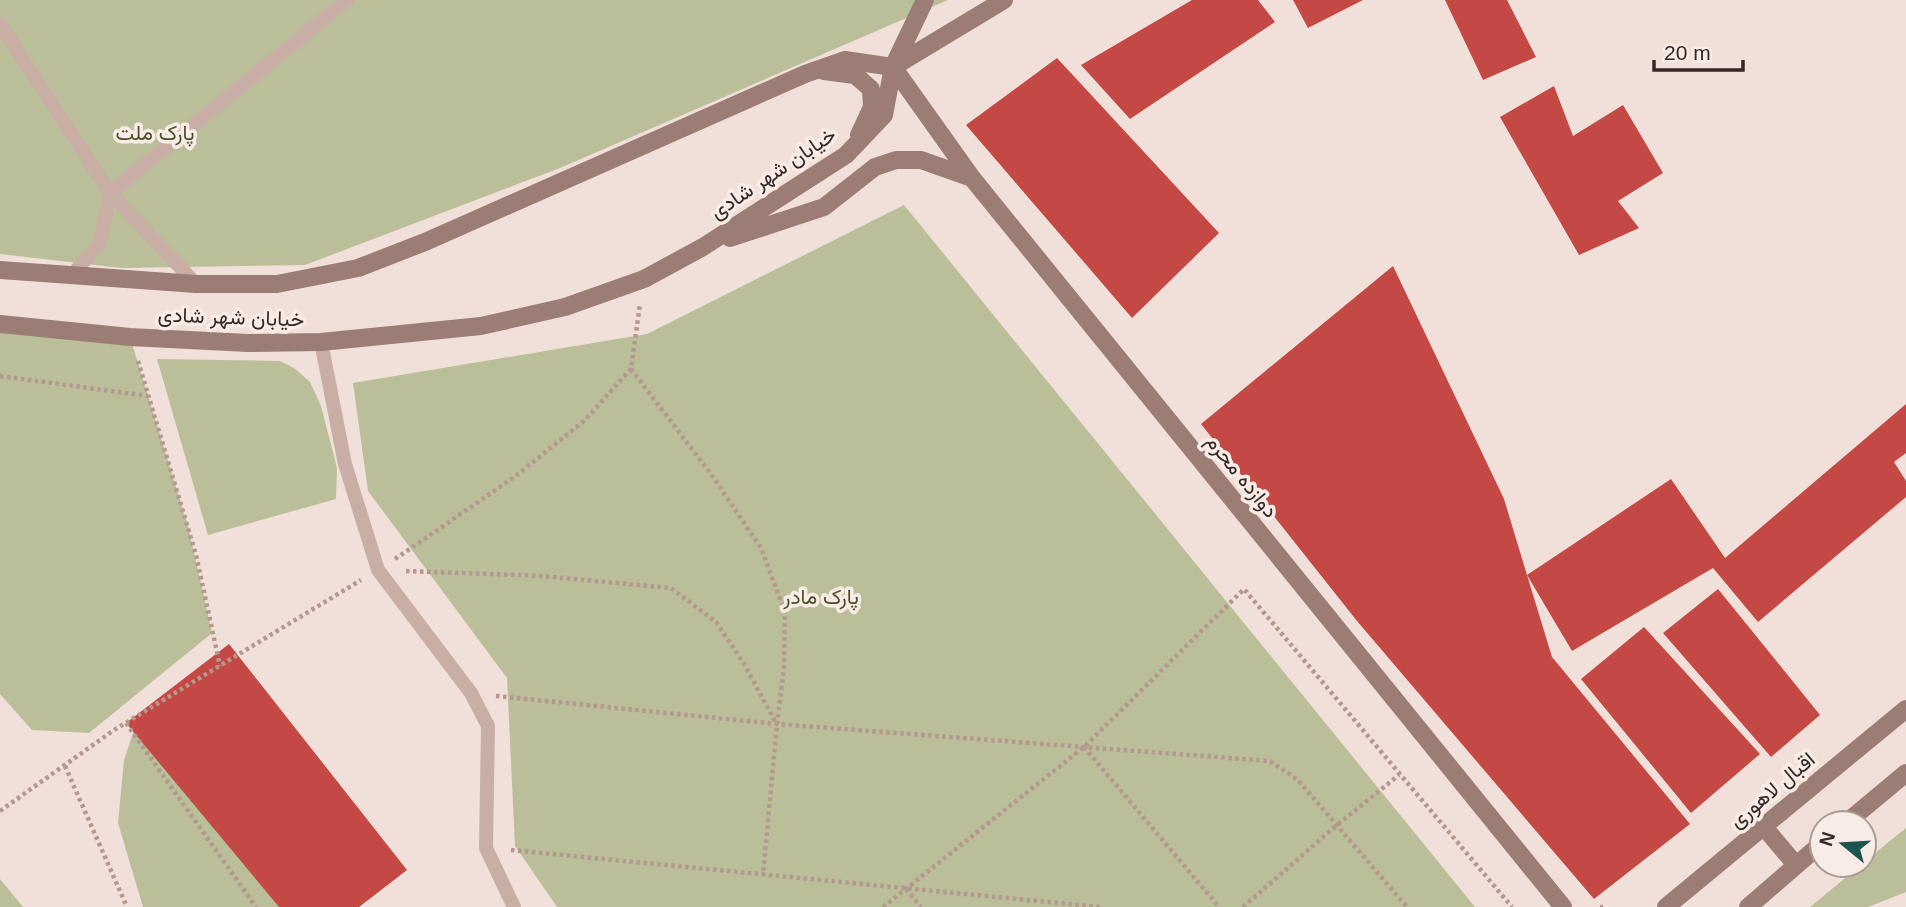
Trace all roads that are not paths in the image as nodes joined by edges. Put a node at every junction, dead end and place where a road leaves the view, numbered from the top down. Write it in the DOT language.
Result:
graph roads {
  1 [pos="347,0"];
  2 [pos="925,0"];
  3 [pos="1004,0"];
  4 [pos="0,24"];
  5 [pos="893,67"];
  6 [pos="804,74"];
  7 [pos="846,155"];
  8 [pos="972,178"];
  9 [pos="110,193"];
  10 [pos="703,247"];
  11 [pos="0,270"];
  12 [pos="71,276"];
  13 [pos="196,284"];
  14 [pos="0,324"];
  15 [pos="321,342"];
  16 [pos="1906,709"];
  17 [pos="1906,773"];
  18 [pos="1863,809"];
  19 [pos="1764,827"];
  20 [pos="1808,854"];
  21 [pos="1796,864"];
  22 [pos="514,907"];
  23 [pos="1563,907"];
  24 [pos="1667,907"];
  25 [pos="1748,907"];
  1 -- 9 [label="lane"];
  2 -- 5 [label="main road"];
  3 -- 5 [label="main road"];
  4 -- 9 [label="lane"];
  5 -- 6 [label="main road, خیابان شهر شادی"];
  5 -- 7 [label="main road, خیابان شهر شادی"];
  5 -- 8 [label="main road, دوازده محرم"];
  6 -- 7 [label="main road"];
  6 -- 13 [label="main road, خیابان شهر شادی"];
  7 -- 10 [label="main road, خیابان شهر شادی"];
  8 -- 10 [label="main road"];
  8 -- 23 [label="main road, دوازده محرم"];
  9 -- 12 [label="lane"];
  9 -- 13 [label="lane"];
  10 -- 15 [label="main road, خیابان شهر شادی"];
  11 -- 12 [label="main road, خیابان شهر شادی"];
  12 -- 13 [label="main road, خیابان شهر شادی"];
  14 -- 15 [label="main road, خیابان شهر شادی"];
  15 -- 22 [label="lane"];
  16 -- 19 [label="main road, اقبال لاهوری"];
  17 -- 18 [label="main road"];
  19 -- 21 [label="main road"];
  19 -- 24 [label="main road, اقبال لاهوری"];
  20 -- 21 [label="main road"];
  21 -- 25 [label="main road"];
}
